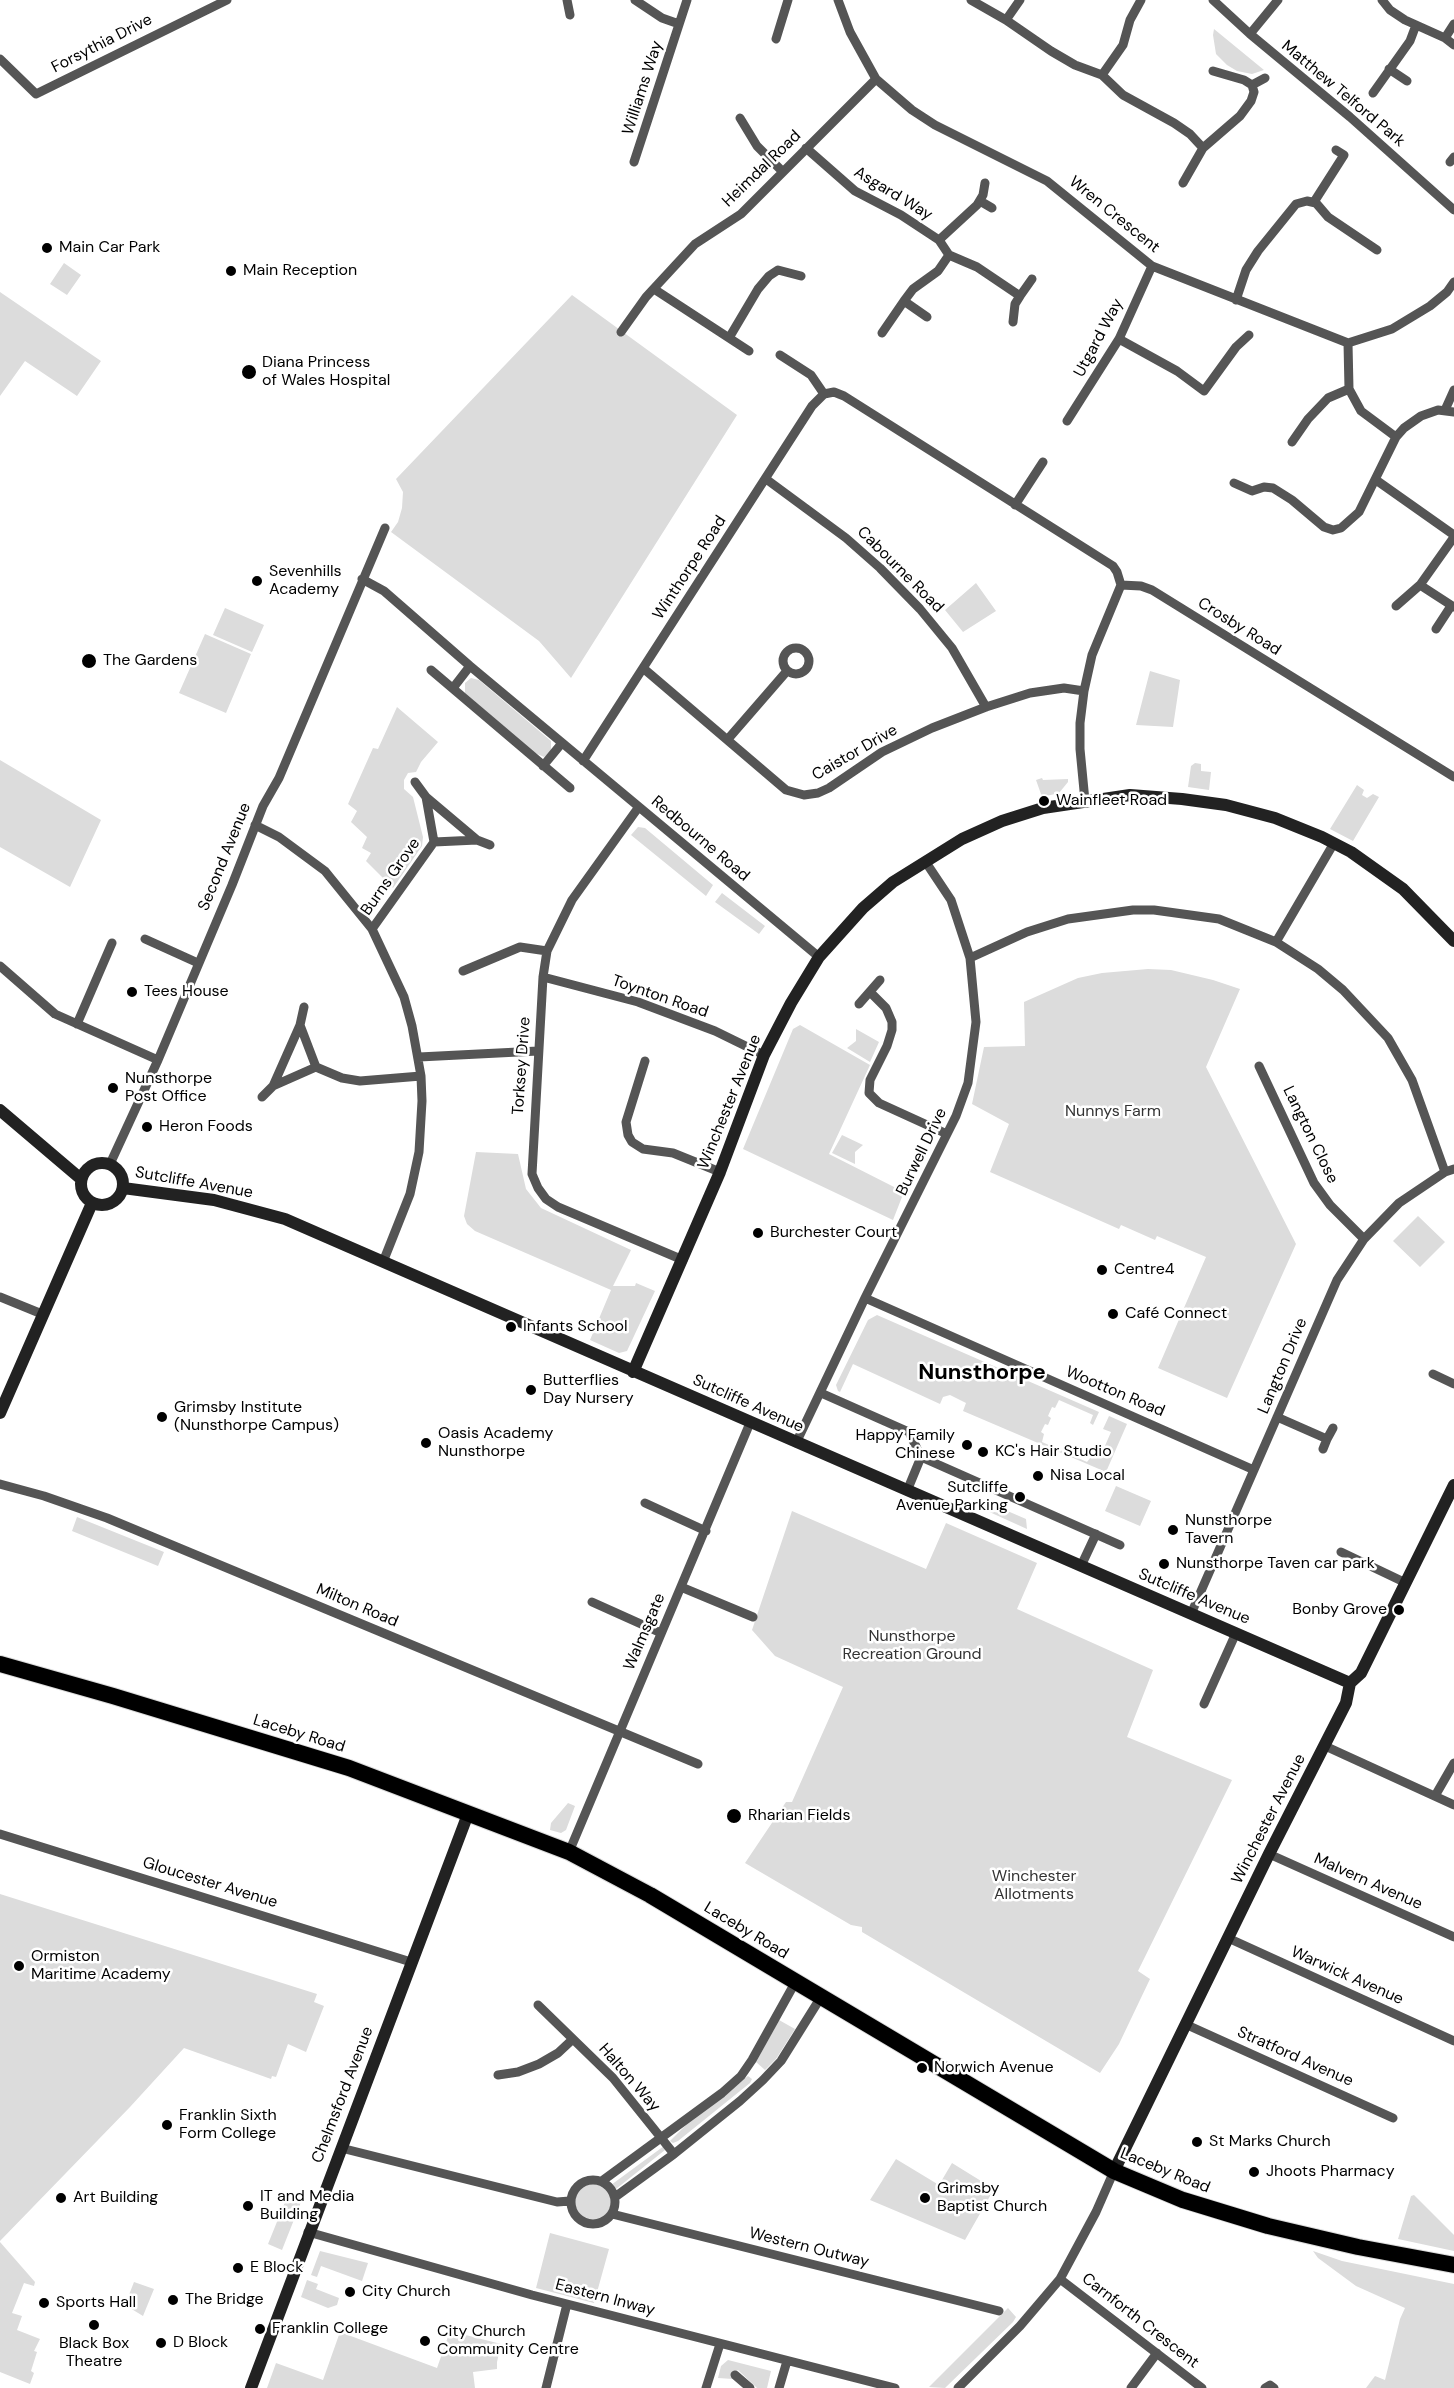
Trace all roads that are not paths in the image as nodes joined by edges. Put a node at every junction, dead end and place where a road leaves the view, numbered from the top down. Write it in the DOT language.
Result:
graph roads {
  1 [pos="227,0"];
  2 [pos="567,0"];
  3 [pos="635,0"];
  4 [pos="687,0"];
  5 [pos="788,0"];
  6 [pos="838,0"];
  7 [pos="970,0"];
  8 [pos="1020,0"];
  9 [pos="1141,0"];
  10 [pos="1213,0"];
  11 [pos="1278,0"];
  12 [pos="1382,0"];
  13 [pos="570,15"];
  14 [pos="1006,20"];
  15 [pos="679,24"];
  16 [pos="1454,24"];
  17 [pos="1416,25"];
  18 [pos="1250,34"];
  19 [pos="1444,38"];
  20 [pos="776,39"];
  21 [pos="1454,45"];
  22 [pos="0,59"];
  23 [pos="1389,69"];
  24 [pos="1213,71"];
  25 [pos="1102,75"];
  26 [pos="1265,78"];
  27 [pos="876,79"];
  28 [pos="1407,81"];
  29 [pos="1251,84"];
  30 [pos="1372,93"];
  31 [pos="741,118"];
  32 [pos="806,148"];
  33 [pos="1203,148"];
  34 [pos="1336,150"];
  35 [pos="634,162"];
  36 [pos="783,172"];
  37 [pos="985,183"];
  38 [pos="1183,183"];
  39 [pos="980,201"];
  40 [pos="1314,202"];
  41 [pos="992,208"];
  42 [pos="1454,210"];
  43 [pos="939,240"];
  44 [pos="1377,250"];
  45 [pos="949,255"];
  46 [pos="1152,266"];
  47 [pos="801,276"];
  48 [pos="1032,279"];
  49 [pos="1454,282"];
  50 [pos="654,289"];
  51 [pos="1020,296"];
  52 [pos="1236,300"];
  53 [pos="904,301"];
  54 [pos="927,317"];
  55 [pos="1013,322"];
  56 [pos="621,332"];
  57 [pos="882,333"];
  58 [pos="1250,335"];
  59 [pos="729,338"];
  60 [pos="1119,339"];
  61 [pos="1348,343"];
  62 [pos="749,351"];
  63 [pos="780,356"];
  64 [pos="1349,389"];
  65 [pos="1454,390"];
  66 [pos="824,394"];
  67 [pos="1449,411"];
  68 [pos="1068,421"];
  69 [pos="1396,437"];
  70 [pos="1292,442"];
  71 [pos="1043,462"];
  72 [pos="766,479"];
  73 [pos="1376,480"];
  74 [pos="1234,483"];
  75 [pos="1015,505"];
  76 [pos="385,528"];
  77 [pos="1454,536"];
  78 [pos="362,579"];
  79 [pos="1121,585"];
  80 [pos="1420,585"];
  81 [pos="1396,606"];
  82 [pos="1452,606"];
  83 [pos="1436,629"];
  84 [pos="470,666"];
  85 [pos="643,668"];
  86 [pos="431,670"];
  87 [pos="787,671"];
  88 [pos="453,688"];
  89 [pos="1084,691"];
  90 [pos="986,707"];
  91 [pos="728,739"];
  92 [pos="562,743"];
  93 [pos="583,761"];
  94 [pos="543,766"];
  95 [pos="1454,777"];
  96 [pos="415,782"];
  97 [pos="570,788"];
  98 [pos="426,797"];
  99 [pos="1085,801"];
  100 [pos="638,808"];
  101 [pos="255,825"];
  102 [pos="477,840"];
  103 [pos="434,842"];
  104 [pos="1334,843"];
  105 [pos="490,845"];
  106 [pos="925,861"];
  107 [pos="372,929"];
  108 [pos="145,939"];
  109 [pos="1454,941"];
  110 [pos="1276,942"];
  111 [pos="112,943"];
  112 [pos="548,951"];
  113 [pos="819,957"];
  114 [pos="970,958"];
  115 [pos="198,963"];
  116 [pos="0,966"];
  117 [pos="463,971"];
  118 [pos="543,977"];
  119 [pos="880,980"];
  120 [pos="870,992"];
  121 [pos="859,1004"];
  122 [pos="304,1007"];
  123 [pos="77,1024"];
  124 [pos="300,1025"];
  125 [pos="538,1051"];
  126 [pos="764,1055"];
  127 [pos="419,1057"];
  128 [pos="158,1060"];
  129 [pos="645,1062"];
  130 [pos="1259,1065"];
  131 [pos="316,1067"];
  132 [pos="421,1076"];
  133 [pos="273,1086"];
  134 [pos="262,1097"];
  135 [pos="0,1110"];
  136 [pos="947,1134"];
  137 [pos="110,1164"];
  138 [pos="1449,1170"];
  139 [pos="720,1172"];
  140 [pos="81,1179"];
  141 [pos="123,1188"];
  142 [pos="92,1203"];
  143 [pos="1364,1239"];
  144 [pos="683,1260"];
  145 [pos="383,1262"];
  146 [pos="0,1297"];
  147 [pos="865,1298"];
  148 [pos="42,1314"];
  149 [pos="633,1372"];
  150 [pos="1433,1374"];
  151 [pos="1454,1384"];
  152 [pos="821,1393"];
  153 [pos="0,1413"];
  154 [pos="1277,1417"];
  155 [pos="750,1423"];
  156 [pos="1334,1428"];
  157 [pos="796,1443"];
  158 [pos="921,1457"];
  159 [pos="1254,1470"];
  160 [pos="0,1484"];
  161 [pos="907,1491"];
  162 [pos="1452,1494"];
  163 [pos="645,1503"];
  164 [pos="706,1531"];
  165 [pos="1096,1534"];
  166 [pos="1120,1545"];
  167 [pos="1341,1552"];
  168 [pos="1081,1566"];
  169 [pos="1406,1583"];
  170 [pos="681,1587"];
  171 [pos="592,1602"];
  172 [pos="1191,1614"];
  173 [pos="753,1617"];
  174 [pos="661,1633"];
  175 [pos="1236,1633"];
  176 [pos="0,1664"];
  177 [pos="1350,1683"];
  178 [pos="1204,1704"];
  179 [pos="619,1732"];
  180 [pos="1325,1746"];
  181 [pos="1454,1763"];
  182 [pos="698,1764"];
  183 [pos="1435,1796"];
  184 [pos="1454,1805"];
  185 [pos="468,1814"];
  186 [pos="0,1834"];
  187 [pos="569,1852"];
  188 [pos="1269,1854"];
  189 [pos="1454,1937"];
  190 [pos="1228,1938"];
  191 [pos="411,1962"];
  192 [pos="796,1981"];
  193 [pos="820,1997"];
  194 [pos="538,2005"];
  195 [pos="1185,2024"];
  196 [pos="573,2039"];
  197 [pos="1454,2041"];
  198 [pos="748,2068"];
  199 [pos="498,2075"];
  200 [pos="762,2080"];
  201 [pos="1393,2118"];
  202 [pos="661,2138"];
  203 [pos="341,2148"];
  204 [pos="674,2154"];
  205 [pos="1114,2171"];
  206 [pos="602,2181"];
  207 [pos="615,2197"];
  208 [pos="570,2201"];
  209 [pos="612,2214"];
  210 [pos="308,2232"];
  211 [pos="1454,2265"];
  212 [pos="1060,2279"];
  213 [pos="567,2304"];
  214 [pos="999,2311"];
  215 [pos="720,2344"];
  216 [pos="1157,2353"];
  217 [pos="787,2361"];
  218 [pos="735,2375"];
  219 [pos="251,2388"];
  220 [pos="546,2388"];
  221 [pos="706,2388"];
  222 [pos="750,2388"];
  223 [pos="779,2388"];
  224 [pos="895,2388"];
  225 [pos="958,2388"];
  226 [pos="1131,2388"];
  227 [pos="1202,2388"];
  228 [pos="1265,2388"];
  229 [pos="1274,2388"];
  1 -- 22 [label="street, Forsythia Drive"];
  2 -- 13 [label="street"];
  3 -- 15 [label="street, Williams Way"];
  4 -- 15 [label="street, Williams Way"];
  5 -- 20 [label="street"];
  6 -- 27 [label="street, Wren Crescent"];
  7 -- 14 [label="street"];
  8 -- 14 [label="street"];
  9 -- 25 [label="street"];
  10 -- 18 [label="street, Matthew Telford Park"];
  11 -- 18 [label="street"];
  12 -- 17 [label="street"];
  14 -- 25 [label="street"];
  15 -- 35 [label="street, Williams Way"];
  16 -- 19 [label="street"];
  17 -- 19 [label="street"];
  17 -- 23 [label="street"];
  18 -- 42 [label="street, Matthew Telford Park"];
  19 -- 21 [label="street"];
  23 -- 28 [label="street"];
  23 -- 30 [label="street"];
  24 -- 29 [label="street"];
  25 -- 33 [label="street"];
  26 -- 29 [label="street"];
  27 -- 32 [label="street, Heimdal Road"];
  27 -- 46 [label="street, Wren Crescent"];
  29 -- 33 [label="street"];
  31 -- 36 [label="street"];
  32 -- 36 [label="street, Heimdal Road"];
  32 -- 43 [label="street, Asgard Way"];
  33 -- 38 [label="street"];
  34 -- 40 [label="street"];
  36 -- 50 [label="street, Heimdal Road"];
  37 -- 39 [label="street"];
  39 -- 41 [label="street"];
  39 -- 43 [label="street, Asgard Way"];
  40 -- 44 [label="street"];
  40 -- 52 [label="street"];
  43 -- 45 [label="street, Asgard Way"];
  45 -- 51 [label="street"];
  45 -- 53 [label="street"];
  46 -- 52 [label="street, Wren Crescent"];
  46 -- 60 [label="street, Utgard Way"];
  47 -- 59 [label="street"];
  48 -- 51 [label="street"];
  49 -- 61 [label="street"];
  50 -- 56 [label="street, Heimdal Road"];
  50 -- 59 [label="street"];
  51 -- 55 [label="street"];
  52 -- 61 [label="street, Wren Crescent"];
  53 -- 54 [label="street"];
  53 -- 57 [label="street"];
  58 -- 60 [label="street"];
  59 -- 62 [label="street"];
  60 -- 68 [label="street, Utgard Way"];
  61 -- 64 [label="street"];
  63 -- 66 [label="street"];
  64 -- 69 [label="street"];
  64 -- 70 [label="street"];
  65 -- 67 [label="street"];
  66 -- 72 [label="street, Winthorpe Road"];
  66 -- 75 [label="street"];
  67 -- 69 [label="street"];
  69 -- 73 [label="street"];
  71 -- 75 [label="street"];
  72 -- 85 [label="street, Winthorpe Road"];
  72 -- 90 [label="street, Cabourne Road"];
  73 -- 74 [label="street"];
  73 -- 77 [label="street"];
  75 -- 79 [label="street"];
  76 -- 78 [label="street, Second Avenue"];
  77 -- 80 [label="street"];
  78 -- 84 [label="street, Redbourne Road"];
  78 -- 101 [label="street, Second Avenue"];
  79 -- 89 [label="street"];
  79 -- 95 [label="street, Crosby Road"];
  80 -- 81 [label="street"];
  80 -- 82 [label="street"];
  82 -- 83 [label="street"];
  84 -- 88 [label="street"];
  84 -- 92 [label="street, Redbourne Road"];
  85 -- 91 [label="street, Caistor Drive"];
  85 -- 93 [label="street, Winthorpe Road"];
  86 -- 88 [label="street"];
  87 -- 91 [label="street"];
  88 -- 94 [label="street"];
  89 -- 90 [label="street, Caistor Drive"];
  89 -- 99 [label="street"];
  90 -- 91 [label="street, Caistor Drive"];
  92 -- 93 [label="street, Redbourne Road"];
  92 -- 94 [label="street"];
  93 -- 100 [label="street, Redbourne Road"];
  94 -- 97 [label="street"];
  96 -- 98 [label="street, Burns Grove"];
  98 -- 102 [label="street, Burns Grove"];
  98 -- 103 [label="street, Burns Grove"];
  99 -- 104 [label="street, Winchester Avenue"];
  99 -- 106 [label="street, Winchester Avenue"];
  100 -- 112 [label="street, Torksey Drive"];
  100 -- 113 [label="street, Redbourne Road"];
  101 -- 107 [label="street"];
  101 -- 115 [label="street, Second Avenue"];
  102 -- 103 [label="street, Burns Grove"];
  102 -- 105 [label="street, Burns Grove"];
  103 -- 107 [label="street, Burns Grove"];
  104 -- 109 [label="street, Winchester Avenue"];
  104 -- 110 [label="street"];
  106 -- 113 [label="street, Winchester Avenue"];
  106 -- 114 [label="street, Burwell Drive"];
  107 -- 127 [label="street"];
  108 -- 115 [label="street"];
  110 -- 114 [label="street"];
  110 -- 138 [label="street"];
  111 -- 123 [label="street"];
  112 -- 117 [label="street"];
  112 -- 118 [label="street, Torksey Drive"];
  113 -- 126 [label="street, Winchester Avenue"];
  114 -- 136 [label="street, Burwell Drive"];
  115 -- 128 [label="street, Second Avenue"];
  116 -- 123 [label="street"];
  118 -- 125 [label="street, Torksey Drive"];
  118 -- 126 [label="street, Toynton Road"];
  119 -- 120 [label="street"];
  120 -- 121 [label="street"];
  120 -- 136 [label="street"];
  122 -- 124 [label="street"];
  123 -- 128 [label="street"];
  124 -- 131 [label="street"];
  124 -- 133 [label="street"];
  125 -- 127 [label="street"];
  125 -- 144 [label="street, Torksey Drive"];
  126 -- 139 [label="street, Winchester Avenue"];
  127 -- 132 [label="street"];
  128 -- 137 [label="street, Second Avenue"];
  129 -- 139 [label="street"];
  130 -- 143 [label="street, Langton Close"];
  131 -- 132 [label="street"];
  131 -- 133 [label="street"];
  132 -- 145 [label="street"];
  133 -- 134 [label="street"];
  135 -- 140 [label="street"];
  136 -- 147 [label="street, Burwell Drive"];
  137 -- 140 [label="street"];
  137 -- 141 [label="street"];
  138 -- 143 [label="street, Langton Drive"];
  139 -- 144 [label="street, Winchester Avenue"];
  140 -- 142 [label="street"];
  141 -- 142 [label="street"];
  141 -- 145 [label="street, Sutcliffe Avenue"];
  142 -- 148 [label="street"];
  143 -- 154 [label="street, Langton Drive"];
  144 -- 149 [label="street, Winchester Avenue"];
  145 -- 149 [label="street, Sutcliffe Avenue"];
  146 -- 148 [label="street"];
  147 -- 152 [label="street, Burwell Drive"];
  147 -- 159 [label="street, Wootton Road"];
  148 -- 153 [label="street"];
  149 -- 155 [label="street, Sutcliffe Avenue"];
  150 -- 151 [label="street"];
  152 -- 157 [label="street, Burwell Drive"];
  152 -- 158 [label="street"];
  154 -- 156 [label="street"];
  154 -- 159 [label="street, Langton Drive"];
  155 -- 157 [label="street, Sutcliffe Avenue"];
  155 -- 164 [label="street, Walmsgate"];
  157 -- 161 [label="street, Sutcliffe Avenue"];
  158 -- 161 [label="street"];
  158 -- 165 [label="street"];
  159 -- 172 [label="street, Langton Drive"];
  160 -- 179 [label="street, Milton Road"];
  161 -- 168 [label="street, Sutcliffe Avenue"];
  162 -- 169 [label="street, Winchester Avenue"];
  163 -- 164 [label="street"];
  164 -- 170 [label="street, Walmsgate"];
  165 -- 166 [label="street"];
  165 -- 168 [label="street"];
  167 -- 169 [label="street"];
  168 -- 172 [label="street, Sutcliffe Avenue"];
  169 -- 177 [label="street, Winchester Avenue"];
  170 -- 173 [label="street"];
  170 -- 174 [label="street, Walmsgate"];
  171 -- 174 [label="street"];
  172 -- 175 [label="street, Sutcliffe Avenue"];
  174 -- 179 [label="street, Walmsgate"];
  175 -- 177 [label="street, Sutcliffe Avenue"];
  175 -- 178 [label="street"];
  176 -- 185 [label="highway, Laceby Road"];
  177 -- 180 [label="street, Winchester Avenue"];
  179 -- 182 [label="street, Milton Road"];
  179 -- 187 [label="street, Walmsgate"];
  180 -- 183 [label="street"];
  180 -- 188 [label="street, Winchester Avenue"];
  181 -- 183 [label="street"];
  183 -- 184 [label="street"];
  185 -- 187 [label="highway, Laceby Road"];
  185 -- 191 [label="street, Chelmsford Avenue"];
  186 -- 191 [label="street, Gloucester Avenue"];
  187 -- 192 [label="highway, Laceby Road"];
  188 -- 189 [label="street, Malvern Avenue"];
  188 -- 190 [label="street, Winchester Avenue"];
  190 -- 195 [label="street, Winchester Avenue"];
  190 -- 197 [label="street, Warwick Avenue"];
  191 -- 203 [label="street, Chelmsford Avenue"];
  192 -- 193 [label="highway, Laceby Road"];
  192 -- 198 [label="street"];
  193 -- 200 [label="street"];
  193 -- 205 [label="highway, Laceby Road"];
  194 -- 196 [label="street, Halton Way"];
  195 -- 201 [label="street, Stratford Avenue"];
  195 -- 205 [label="street, Winchester Avenue"];
  196 -- 199 [label="street"];
  196 -- 202 [label="street, Halton Way"];
  198 -- 200 [label="street"];
  198 -- 202 [label="street"];
  200 -- 204 [label="street"];
  202 -- 204 [label="street"];
  202 -- 206 [label="street"];
  203 -- 208 [label="street"];
  203 -- 210 [label="street, Chelmsford Avenue"];
  204 -- 207 [label="street"];
  205 -- 211 [label="highway, Laceby Road"];
  205 -- 212 [label="street"];
  206 -- 207 [label="street"];
  206 -- 208 [label="street"];
  207 -- 209 [label="street"];
  208 -- 209 [label="street"];
  209 -- 214 [label="street, Western Outway"];
  210 -- 213 [label="street, Eastern Inway"];
  210 -- 219 [label="street, Chelmsford Avenue"];
  212 -- 216 [label="street, Carnforth Crescent"];
  212 -- 225 [label="street"];
  213 -- 215 [label="street, Eastern Inway"];
  213 -- 220 [label="street"];
  215 -- 217 [label="street, Eastern Inway"];
  215 -- 221 [label="street"];
  216 -- 226 [label="street"];
  216 -- 227 [label="street, Carnforth Crescent"];
  217 -- 223 [label="street"];
  217 -- 224 [label="street, Eastern Inway"];
  218 -- 222 [label="street"];
  228 -- 229 [label="street"];
}
